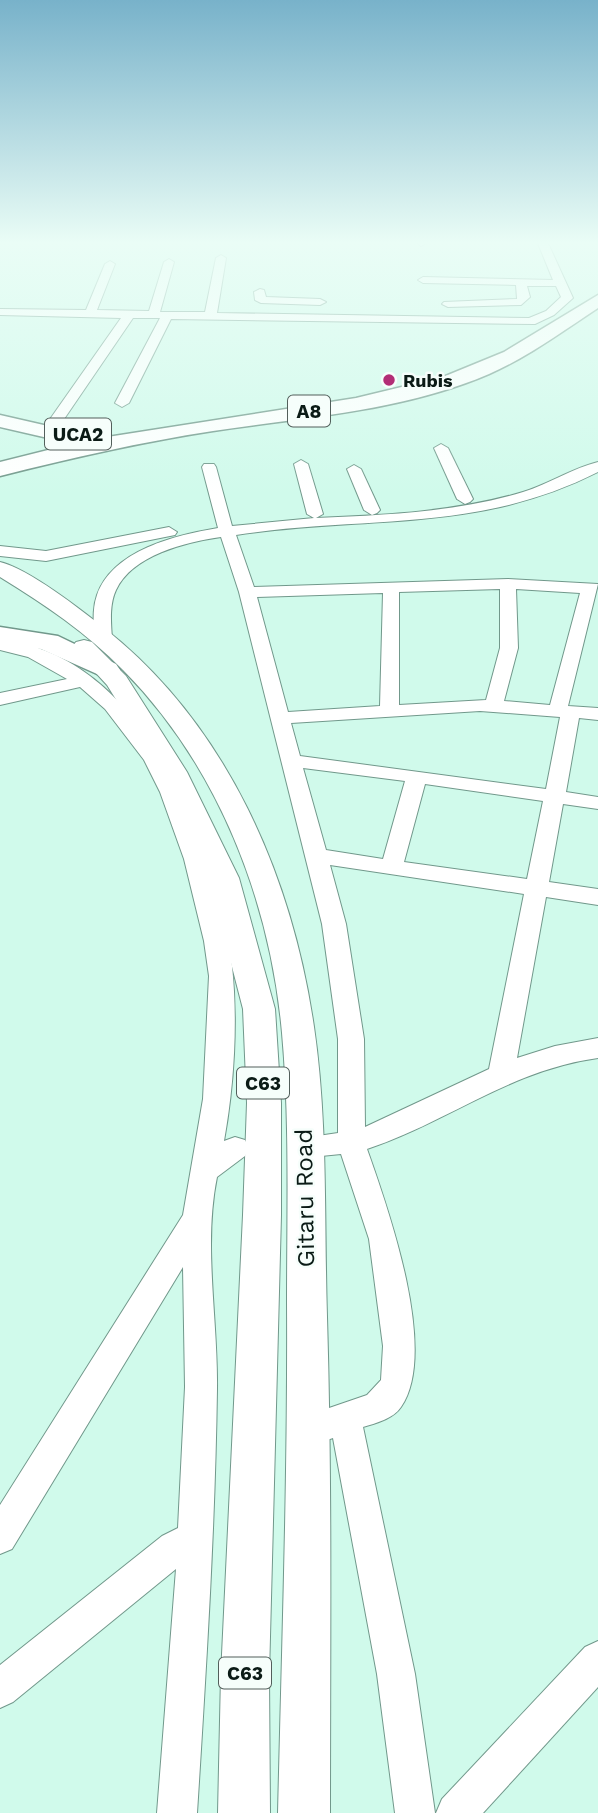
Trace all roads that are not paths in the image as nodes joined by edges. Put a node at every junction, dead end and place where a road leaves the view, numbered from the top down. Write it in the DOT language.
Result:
graph roads {
  1 [pos="122,326"];
  2 [pos="162,326"];
  3 [pos="559,326"];
  4 [pos="574,326"];
  5 [pos="122,403"];
  6 [pos="0,421"];
  7 [pos="55,422"];
  8 [pos="158,434"];
  9 [pos="441,448"];
  10 [pos="301,464"];
  11 [pos="598,466"];
  12 [pos="209,467"];
  13 [pos="0,469"];
  14 [pos="354,469"];
  15 [pos="0,479"];
  16 [pos="468,503"];
  17 [pos="372,510"];
  18 [pos="314,514"];
  19 [pos="225,525"];
  20 [pos="0,551"];
  21 [pos="0,568"];
  22 [pos="0,584"];
  23 [pos="508,584"];
  24 [pos="594,588"];
  25 [pos="391,589"];
  26 [pos="247,592"];
  27 [pos="0,635"];
  28 [pos="0,645"];
  29 [pos="98,663"];
  30 [pos="0,699"];
  31 [pos="494,705"];
  32 [pos="565,710"];
  33 [pos="389,711"];
  34 [pos="598,714"];
  35 [pos="280,718"];
  36 [pos="291,761"];
  37 [pos="417,776"];
  38 [pos="554,797"];
  39 [pos="598,803"];
  40 [pos="315,856"];
  41 [pos="392,867"];
  42 [pos="537,887"];
  43 [pos="598,897"];
  44 [pos="598,1048"];
  45 [pos="501,1073"];
  46 [pos="321,1145"];
  47 [pos="352,1145"];
  48 [pos="235,1148"];
  49 [pos="205,1170"];
  50 [pos="197,1218"];
  51 [pos="327,1423"];
  52 [pos="0,1536"];
  53 [pos="197,1538"];
  54 [pos="598,1660"];
  55 [pos="0,1689"];
  56 [pos="177,1813"];
  57 [pos="244,1813"];
  58 [pos="304,1813"];
  59 [pos="415,1813"];
  60 [pos="456,1813"];
  1 -- 7 [label="street"];
  2 -- 5 [label="street"];
  3 -- 8 [label="highway, A8"];
  4 -- 15 [label="highway, A8"];
  6 -- 8 [label="highway, UCA2"];
  8 -- 13 [label="highway, A8"];
  9 -- 16 [label="street"];
  10 -- 18 [label="street"];
  11 -- 16 [label="street"];
  12 -- 19 [label="street"];
  14 -- 17 [label="street"];
  16 -- 17 [label="street"];
  16 -- 19 [label="street"];
  17 -- 18 [label="street"];
  18 -- 19 [label="street"];
  19 -- 20 [label="street"];
  19 -- 26 [label="street"];
  19 -- 29 [label="street"];
  21 -- 29 [label="main road, Gitaru Road / C63"];
  22 -- 29 [label="main road, C63"];
  23 -- 24 [label="street"];
  23 -- 25 [label="street"];
  23 -- 31 [label="street"];
  24 -- 32 [label="street"];
  25 -- 26 [label="street"];
  25 -- 33 [label="street"];
  26 -- 35 [label="street"];
  27 -- 29 [label="highway, C63"];
  28 -- 29 [label="street"];
  29 -- 30 [label="street"];
  29 -- 49 [label="street"];
  29 -- 51 [label="main road, Gitaru Road / C63"];
  29 -- 57 [label="main road, Gitaru Road / C63"];
  31 -- 32 [label="street"];
  31 -- 33 [label="street"];
  32 -- 34 [label="street"];
  32 -- 38 [label="street"];
  33 -- 35 [label="street"];
  35 -- 36 [label="street"];
  36 -- 37 [label="street"];
  36 -- 40 [label="street"];
  37 -- 38 [label="street"];
  37 -- 41 [label="street"];
  38 -- 39 [label="street"];
  38 -- 42 [label="street"];
  40 -- 41 [label="street"];
  40 -- 47 [label="street"];
  41 -- 42 [label="street"];
  42 -- 43 [label="street"];
  42 -- 45 [label="street"];
  44 -- 45 [label="street"];
  45 -- 47 [label="street"];
  46 -- 47 [label="street"];
  47 -- 51 [label="street"];
  48 -- 49 [label="street"];
  49 -- 50 [label="street"];
  50 -- 52 [label="street"];
  50 -- 53 [label="street"];
  51 -- 58 [label="main road, Gitaru Road / C63"];
  51 -- 59 [label="street"];
  53 -- 55 [label="street"];
  53 -- 56 [label="street"];
  54 -- 60 [label="street"];
}
